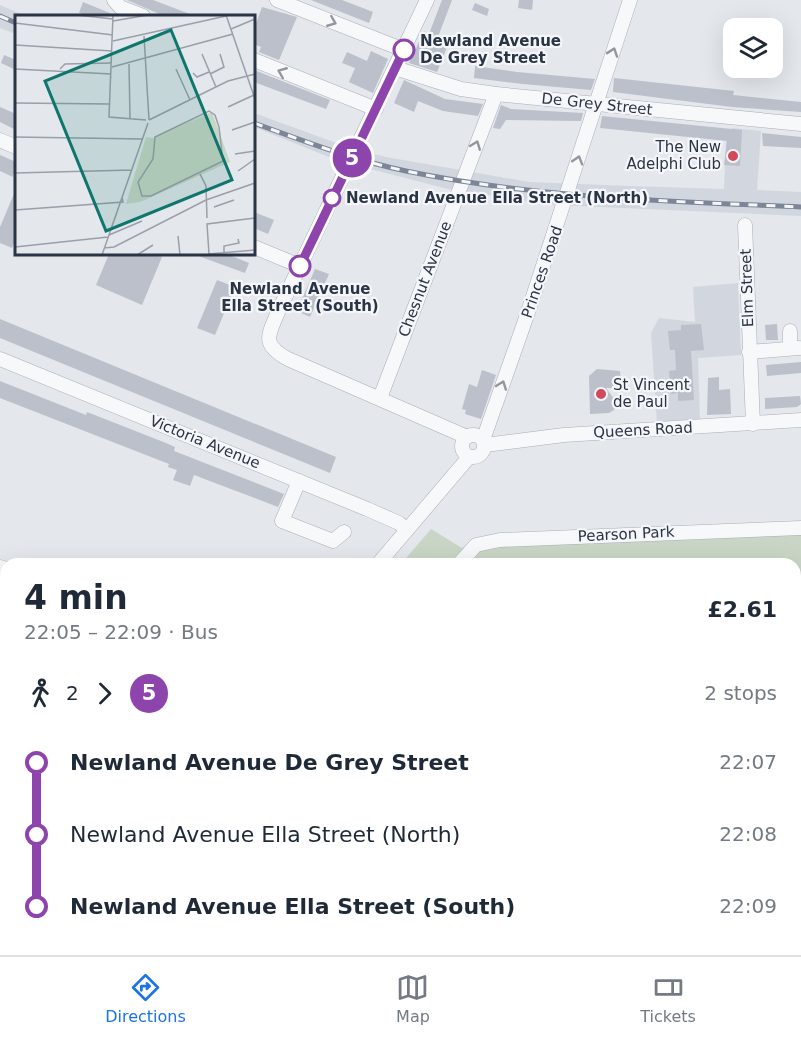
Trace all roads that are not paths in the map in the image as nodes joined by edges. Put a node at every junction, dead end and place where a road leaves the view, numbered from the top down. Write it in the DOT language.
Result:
graph roads {
  1 [pos="114,0"];
  2 [pos="277,0"];
  3 [pos="427,0"];
  4 [pos="630,0"];
  5 [pos="140,15"];
  6 [pos="404,50"];
  7 [pos="255,60"];
  8 [pos="395,68"];
  9 [pos="496,94"];
  10 [pos="595,104"];
  11 [pos="376,109"];
  12 [pos="801,124"];
  13 [pos="0,140"];
  14 [pos="15,147"];
  15 [pos="745,225"];
  16 [pos="255,247"];
  17 [pos="300,266"];
  18 [pos="790,331"];
  19 [pos="749,352"];
  20 [pos="0,359"];
  21 [pos="380,398"];
  22 [pos="801,420"];
  23 [pos="753,424"];
  24 [pos="467,437"];
  25 [pos="484,442"];
  26 [pos="470,457"];
  27 [pos="299,481"];
  28 [pos="801,528"];
  29 [pos="407,530"];
  30 [pos="344,532"];
  31 [pos="383,558"];
  32 [pos="464,558"];
  1 -- 5 [label="street"];
  2 -- 6 [label="street, one-way"];
  3 -- 6 [label="street"];
  10 -- 4 [label="street, Princes Road, one-way"];
  6 -- 8 [label="street"];
  11 -- 7 [label="street, one-way"];
  8 -- 9 [label="street, De Grey Street"];
  8 -- 11 [label="street"];
  9 -- 10 [label="street, De Grey Street"];
  21 -- 9 [label="street, Chesnut Avenue, one-way"];
  10 -- 12 [label="street, De Grey Street"];
  25 -- 10 [label="street, Princes Road, one-way"];
  11 -- 17 [label="street"];
  13 -- 14 [label="street"];
  15 -- 19 [label="street, Elm Street"];
  16 -- 17 [label="street"];
  17 -- 21 [label="street"];
  18 -- 19 [label="street"];
  19 -- 23 [label="street, Elm Street"];
  20 -- 27 [label="street, Victoria Avenue"];
  21 -- 24 [label="street"];
  22 -- 23 [label="street, Queens Road"];
  23 -- 25 [label="street, Queens Road"];
  24 -- 25 [label="street"];
  24 -- 26 [label="street"];
  25 -- 26 [label="street"];
  26 -- 29 [label="street"];
  27 -- 29 [label="street, Victoria Avenue"];
  27 -- 30 [label="street"];
  28 -- 32 [label="street, Pearson Park"];
  29 -- 31 [label="street"];
}
